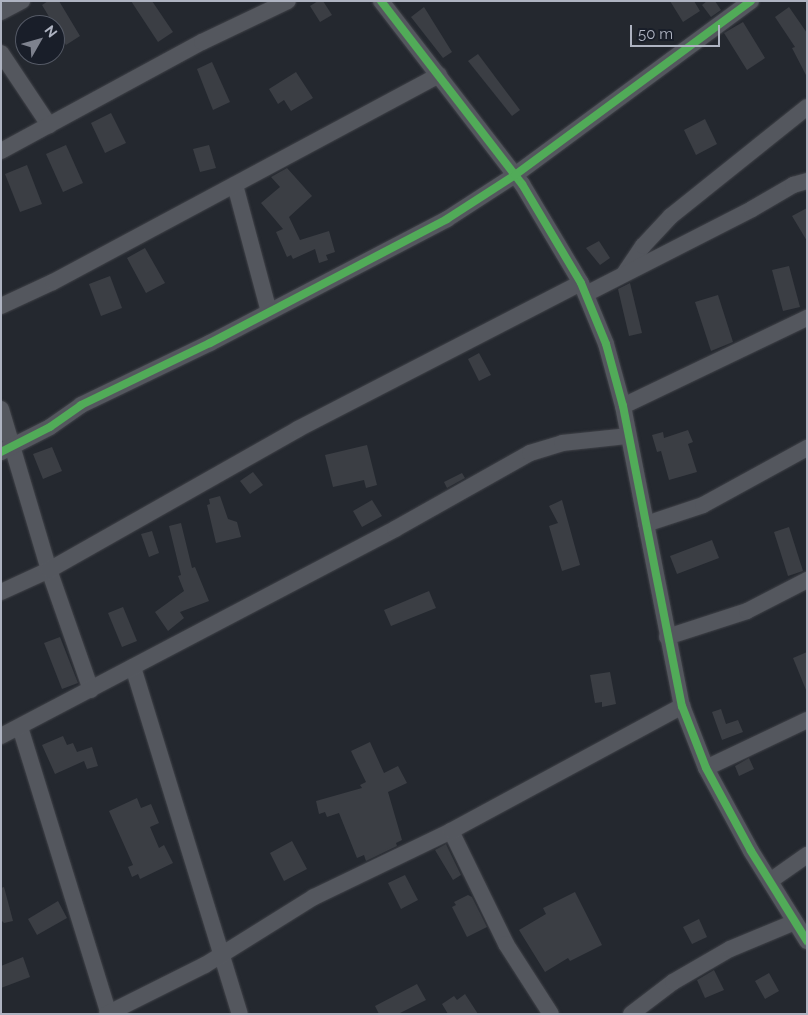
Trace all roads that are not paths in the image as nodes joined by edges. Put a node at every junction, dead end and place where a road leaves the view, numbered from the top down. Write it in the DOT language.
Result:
graph roads {
  1 [pos="22,1"];
  2 [pos="288,1"];
  3 [pos="381,1"];
  4 [pos="751,1"];
  5 [pos="1,12"];
  6 [pos="1,53"];
  7 [pos="438,75"];
  8 [pos="807,107"];
  9 [pos="49,125"];
  10 [pos="1,151"];
  11 [pos="515,175"];
  12 [pos="807,181"];
  13 [pos="236,185"];
  14 [pos="624,274"];
  15 [pos="583,289"];
  16 [pos="1,306"];
  17 [pos="269,312"];
  18 [pos="807,318"];
  19 [pos="623,406"];
  20 [pos="1,408"];
  21 [pos="627,436"];
  22 [pos="807,448"];
  23 [pos="7,449"];
  24 [pos="646,524"];
  25 [pos="49,570"];
  26 [pos="807,580"];
  27 [pos="1,592"];
  28 [pos="667,637"];
  29 [pos="132,667"];
  30 [pos="91,690"];
  31 [pos="682,706"];
  32 [pos="807,720"];
  33 [pos="20,727"];
  34 [pos="1,736"];
  35 [pos="706,768"];
  36 [pos="451,831"];
  37 [pos="807,855"];
  38 [pos="770,881"];
  39 [pos="795,922"];
  40 [pos="807,941"];
  41 [pos="222,954"];
  42 [pos="109,1013"];
  43 [pos="240,1014"];
  44 [pos="551,1014"];
  45 [pos="631,1014"];
  1 -- 5 [label="street"];
  2 -- 9 [label="street"];
  3 -- 7 [label="street"];
  4 -- 11 [label="street"];
  6 -- 9 [label="street"];
  7 -- 11 [label="street"];
  7 -- 13 [label="street"];
  8 -- 14 [label="street"];
  9 -- 10 [label="street"];
  11 -- 15 [label="street"];
  11 -- 17 [label="street"];
  12 -- 14 [label="street"];
  13 -- 16 [label="street"];
  13 -- 17 [label="street"];
  14 -- 15 [label="street"];
  15 -- 19 [label="street"];
  15 -- 25 [label="street"];
  17 -- 23 [label="street"];
  18 -- 19 [label="street"];
  19 -- 21 [label="street"];
  20 -- 23 [label="street"];
  21 -- 24 [label="street"];
  21 -- 29 [label="street"];
  22 -- 24 [label="street"];
  23 -- 25 [label="street"];
  24 -- 28 [label="street"];
  25 -- 27 [label="street"];
  25 -- 30 [label="street"];
  26 -- 28 [label="street"];
  28 -- 31 [label="street"];
  29 -- 30 [label="street"];
  29 -- 41 [label="street"];
  30 -- 33 [label="street"];
  31 -- 35 [label="street"];
  31 -- 36 [label="street"];
  32 -- 35 [label="street"];
  33 -- 34 [label="street"];
  33 -- 42 [label="street"];
  35 -- 38 [label="street"];
  36 -- 41 [label="street"];
  36 -- 44 [label="street"];
  37 -- 38 [label="street"];
  38 -- 39 [label="street"];
  39 -- 40 [label="street"];
  39 -- 45 [label="street"];
  41 -- 42 [label="street"];
  41 -- 43 [label="street"];
}
